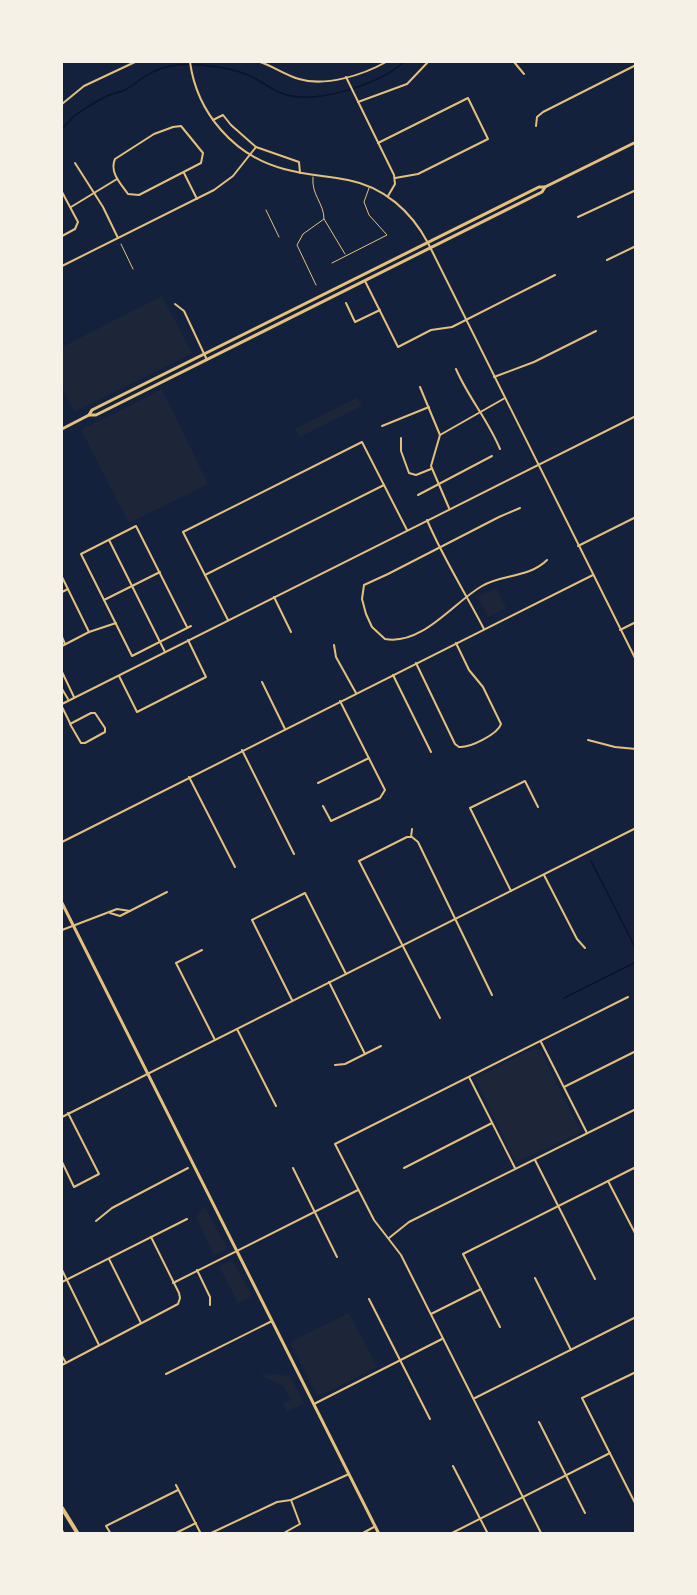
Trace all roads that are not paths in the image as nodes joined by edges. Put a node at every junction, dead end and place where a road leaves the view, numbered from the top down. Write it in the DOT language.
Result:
graph roads {
  1 [pos="135,62"];
  2 [pos="190,62"];
  3 [pos="260,62"];
  4 [pos="372,62"];
  5 [pos="386,62"];
  6 [pos="428,62"];
  7 [pos="514,62"];
  8 [pos="636,65"];
  9 [pos="373,68"];
  10 [pos="524,74"];
  11 [pos="346,77"];
  12 [pos="62,97"];
  13 [pos="65,101"];
  14 [pos="358,102"];
  15 [pos="62,104"];
  16 [pos="213,120"];
  17 [pos="536,126"];
  18 [pos="378,142"];
  19 [pos="636,142"];
  20 [pos="256,147"];
  21 [pos="250,155"];
  22 [pos="75,163"];
  23 [pos="184,173"];
  24 [pos="300,173"];
  25 [pos="313,175"];
  26 [pos="117,178"];
  27 [pos="395,178"];
  28 [pos="370,187"];
  29 [pos="545,187"];
  30 [pos="636,190"];
  31 [pos="62,192"];
  32 [pos="94,193"];
  33 [pos="388,196"];
  34 [pos="197,199"];
  35 [pos="71,207"];
  36 [pos="266,210"];
  37 [pos="578,217"];
  38 [pos="324,219"];
  39 [pos="62,236"];
  40 [pos="279,237"];
  41 [pos="118,238"];
  42 [pos="428,243"];
  43 [pos="121,244"];
  44 [pos="636,246"];
  45 [pos="430,248"];
  46 [pos="346,256"];
  47 [pos="607,260"];
  48 [pos="332,263"];
  49 [pos="62,266"];
  50 [pos="133,269"];
  51 [pos="555,275"];
  52 [pos="365,281"];
  53 [pos="316,285"];
  54 [pos="346,303"];
  55 [pos="175,304"];
  56 [pos="380,310"];
  57 [pos="465,320"];
  58 [pos="596,331"];
  59 [pos="204,354"];
  60 [pos="207,360"];
  61 [pos="456,369"];
  62 [pos="494,377"];
  63 [pos="420,387"];
  64 [pos="505,398"];
  65 [pos="429,407"];
  66 [pos="480,414"];
  67 [pos="89,415"];
  68 [pos="636,416"];
  69 [pos="382,426"];
  70 [pos="62,429"];
  71 [pos="440,435"];
  72 [pos="401,438"];
  73 [pos="500,449"];
  74 [pos="492,456"];
  75 [pos="538,465"];
  76 [pos="431,469"];
  77 [pos="438,484"];
  78 [pos="384,485"];
  79 [pos="418,495"];
  80 [pos="520,508"];
  81 [pos="449,509"];
  82 [pos="636,517"];
  83 [pos="426,520"];
  84 [pos="407,530"];
  85 [pos="109,540"];
  86 [pos="578,546"];
  87 [pos="440,548"];
  88 [pos="547,560"];
  89 [pos="160,572"];
  90 [pos="205,575"];
  91 [pos="592,575"];
  92 [pos="62,577"];
  93 [pos="132,586"];
  94 [pos="68,589"];
  95 [pos="62,592"];
  96 [pos="466,596"];
  97 [pos="273,597"];
  98 [pos="105,600"];
  99 [pos="228,620"];
  100 [pos="636,622"];
  101 [pos="116,623"];
  102 [pos="484,629"];
  103 [pos="620,630"];
  104 [pos="89,632"];
  105 [pos="291,632"];
  106 [pos="62,637"];
  107 [pos="188,640"];
  108 [pos="160,642"];
  109 [pos="456,643"];
  110 [pos="63,645"];
  111 [pos="334,645"];
  112 [pos="165,652"];
  113 [pos="636,660"];
  114 [pos="417,663"];
  115 [pos="62,672"];
  116 [pos="118,675"];
  117 [pos="393,675"];
  118 [pos="262,682"];
  119 [pos="62,689"];
  120 [pos="356,693"];
  121 [pos="74,698"];
  122 [pos="68,700"];
  123 [pos="340,701"];
  124 [pos="62,705"];
  125 [pos="70,724"];
  126 [pos="285,729"];
  127 [pos="588,740"];
  128 [pos="636,749"];
  129 [pos="242,750"];
  130 [pos="431,752"];
  131 [pos="369,758"];
  132 [pos="189,777"];
  133 [pos="318,783"];
  134 [pos="323,806"];
  135 [pos="538,807"];
  136 [pos="636,828"];
  137 [pos="412,829"];
  138 [pos="411,837"];
  139 [pos="62,842"];
  140 [pos="294,854"];
  141 [pos="235,867"];
  142 [pos="544,874"];
  143 [pos="511,891"];
  144 [pos="167,892"];
  145 [pos="62,903"];
  146 [pos="119,909"];
  147 [pos="130,911"];
  148 [pos="107,913"];
  149 [pos="118,915"];
  150 [pos="455,919"];
  151 [pos="74,927"];
  152 [pos="62,930"];
  153 [pos="403,945"];
  154 [pos="585,948"];
  155 [pos="202,950"];
  156 [pos="346,974"];
  157 [pos="329,982"];
  158 [pos="492,995"];
  159 [pos="628,997"];
  160 [pos="292,1001"];
  161 [pos="440,1018"];
  162 [pos="237,1029"];
  163 [pos="215,1040"];
  164 [pos="540,1041"];
  165 [pos="381,1046"];
  166 [pos="636,1051"];
  167 [pos="365,1054"];
  168 [pos="335,1065"];
  169 [pos="147,1074"];
  170 [pos="469,1077"];
  171 [pos="564,1088"];
  172 [pos="276,1106"];
  173 [pos="636,1109"];
  174 [pos="68,1113"];
  175 [pos="62,1117"];
  176 [pos="492,1124"];
  177 [pos="587,1133"];
  178 [pos="535,1160"];
  179 [pos="62,1162"];
  180 [pos="636,1167"];
  181 [pos="188,1168"];
  182 [pos="293,1168"];
  183 [pos="404,1168"];
  184 [pos="515,1169"];
  185 [pos="608,1181"];
  186 [pos="358,1190"];
  187 [pos="558,1206"];
  188 [pos="315,1212"];
  189 [pos="187,1219"];
  190 [pos="96,1221"];
  191 [pos="636,1235"];
  192 [pos="151,1238"];
  193 [pos="389,1238"];
  194 [pos="237,1251"];
  195 [pos="337,1257"];
  196 [pos="109,1259"];
  197 [pos="62,1270"];
  198 [pos="197,1270"];
  199 [pos="535,1278"];
  200 [pos="595,1279"];
  201 [pos="66,1280"];
  202 [pos="62,1282"];
  203 [pos="173,1282"];
  204 [pos="481,1289"];
  205 [pos="369,1299"];
  206 [pos="210,1305"];
  207 [pos="431,1314"];
  208 [pos="636,1317"];
  209 [pos="272,1321"];
  210 [pos="141,1324"];
  211 [pos="500,1327"];
  212 [pos="443,1339"];
  213 [pos="99,1345"];
  214 [pos="571,1350"];
  215 [pos="62,1356"];
  216 [pos="400,1360"];
  217 [pos="66,1363"];
  218 [pos="62,1365"];
  219 [pos="636,1372"];
  220 [pos="166,1374"];
  221 [pos="474,1399"];
  222 [pos="314,1404"];
  223 [pos="430,1419"];
  224 [pos="539,1422"];
  225 [pos="609,1453"];
  226 [pos="453,1466"];
  227 [pos="349,1474"];
  228 [pos="566,1475"];
  229 [pos="176,1485"];
  230 [pos="178,1490"];
  231 [pos="634,1490"];
  232 [pos="629,1493"];
  233 [pos="523,1497"];
  234 [pos="291,1500"];
  235 [pos="636,1505"];
  236 [pos="62,1508"];
  237 [pos="585,1513"];
  238 [pos="480,1519"];
  239 [pos="196,1523"];
  240 [pos="375,1526"];
  241 [pos="78,1533"];
  242 [pos="111,1533"];
  243 [pos="174,1533"];
  244 [pos="201,1533"];
  245 [pos="209,1533"];
  246 [pos="282,1533"];
  247 [pos="361,1533"];
  248 [pos="379,1533"];
  249 [pos="450,1533"];
  250 [pos="488,1533"];
  251 [pos="541,1533"];
  1 -- 13 [label="street"];
  2 -- 16 [label="street"];
  3 -- 11 [label="street"];
  4 -- 9 [label="street"];
  5 -- 9 [label="street"];
  6 -- 14 [label="street"];
  7 -- 10 [label="street"];
  8 -- 17 [label="street"];
  9 -- 11 [label="street"];
  11 -- 14 [label="street"];
  12 -- 13 [label="street"];
  13 -- 15 [label="street"];
  14 -- 18 [label="street"];
  16 -- 20 [label="street"];
  16 -- 21 [label="street"];
  18 -- 27 [label="street"];
  18 -- 27 [label="street"];
  19 -- 29 [label="main road"];
  20 -- 21 [label="street"];
  20 -- 24 [label="street"];
  21 -- 24 [label="street"];
  21 -- 34 [label="street"];
  22 -- 32 [label="street"];
  23 -- 26 [label="street"];
  23 -- 26 [label="street"];
  23 -- 34 [label="street"];
  24 -- 25 [label="street"];
  25 -- 28 [label="street"];
  25 -- 38 [label="lane"];
  26 -- 32 [label="street"];
  27 -- 33 [label="street"];
  28 -- 33 [label="street"];
  28 -- 46 [label="lane"];
  29 -- 42 [label="main road"];
  29 -- 45 [label="main road"];
  30 -- 37 [label="street"];
  31 -- 35 [label="street"];
  32 -- 35 [label="street"];
  32 -- 41 [label="street"];
  33 -- 42 [label="street"];
  34 -- 41 [label="street"];
  35 -- 39 [label="street"];
  36 -- 40 [label="lane"];
  38 -- 46 [label="lane"];
  38 -- 53 [label="lane"];
  41 -- 49 [label="street"];
  42 -- 45 [label="street"];
  42 -- 59 [label="main road"];
  43 -- 50 [label="lane"];
  44 -- 47 [label="street"];
  45 -- 52 [label="main road"];
  45 -- 57 [label="street"];
  46 -- 48 [label="lane"];
  51 -- 57 [label="street"];
  52 -- 56 [label="street"];
  52 -- 60 [label="main road"];
  54 -- 56 [label="street"];
  55 -- 59 [label="street"];
  56 -- 57 [label="street"];
  57 -- 62 [label="street"];
  58 -- 62 [label="street"];
  59 -- 60 [label="street"];
  59 -- 67 [label="main road"];
  60 -- 67 [label="main road"];
  61 -- 66 [label="street"];
  62 -- 64 [label="street"];
  63 -- 65 [label="street"];
  64 -- 66 [label="street"];
  64 -- 75 [label="street"];
  65 -- 69 [label="street"];
  65 -- 71 [label="street"];
  66 -- 71 [label="street"];
  66 -- 73 [label="street"];
  67 -- 70 [label="main road"];
  68 -- 75 [label="street"];
  71 -- 76 [label="street"];
  72 -- 76 [label="street"];
  74 -- 77 [label="street"];
  75 -- 81 [label="street"];
  75 -- 86 [label="street"];
  76 -- 77 [label="street"];
  77 -- 79 [label="street"];
  77 -- 81 [label="street"];
  78 -- 84 [label="street"];
  78 -- 90 [label="street"];
  78 -- 90 [label="street"];
  80 -- 87 [label="street"];
  81 -- 83 [label="street"];
  82 -- 86 [label="street"];
  83 -- 84 [label="street"];
  83 -- 87 [label="street"];
  84 -- 97 [label="street"];
  85 -- 89 [label="street"];
  85 -- 93 [label="street"];
  85 -- 98 [label="street"];
  86 -- 91 [label="street"];
  87 -- 96 [label="street"];
  87 -- 96 [label="street"];
  88 -- 96 [label="street"];
  89 -- 93 [label="street"];
  89 -- 108 [label="street"];
  90 -- 99 [label="street"];
  91 -- 102 [label="street"];
  91 -- 103 [label="street"];
  92 -- 94 [label="street"];
  93 -- 98 [label="street"];
  93 -- 108 [label="street"];
  94 -- 95 [label="street"];
  94 -- 104 [label="street"];
  96 -- 102 [label="street"];
  97 -- 99 [label="street"];
  97 -- 105 [label="street"];
  98 -- 101 [label="street"];
  99 -- 107 [label="street"];
  100 -- 103 [label="street"];
  101 -- 104 [label="street"];
  101 -- 108 [label="street"];
  102 -- 109 [label="street"];
  103 -- 113 [label="street"];
  104 -- 110 [label="street"];
  106 -- 110 [label="street"];
  107 -- 112 [label="street"];
  107 -- 116 [label="street"];
  108 -- 112 [label="street"];
  109 -- 114 [label="street"];
  109 -- 114 [label="street"];
  111 -- 120 [label="street"];
  112 -- 116 [label="street"];
  114 -- 117 [label="street"];
  115 -- 121 [label="street"];
  116 -- 121 [label="street"];
  117 -- 120 [label="street"];
  117 -- 130 [label="street"];
  118 -- 126 [label="street"];
  119 -- 122 [label="street"];
  120 -- 123 [label="street"];
  121 -- 122 [label="street"];
  122 -- 124 [label="street"];
  123 -- 126 [label="street"];
  123 -- 131 [label="street"];
  124 -- 125 [label="street"];
  125 -- 125 [label="street"];
  126 -- 129 [label="street"];
  127 -- 128 [label="street"];
  129 -- 132 [label="street"];
  129 -- 140 [label="street"];
  131 -- 133 [label="street"];
  131 -- 134 [label="street"];
  132 -- 139 [label="street"];
  132 -- 141 [label="street"];
  135 -- 143 [label="street"];
  136 -- 142 [label="street"];
  137 -- 138 [label="street"];
  138 -- 150 [label="street"];
  138 -- 153 [label="street"];
  142 -- 143 [label="street"];
  142 -- 154 [label="street"];
  143 -- 150 [label="street"];
  144 -- 147 [label="street"];
  145 -- 151 [label="main road"];
  146 -- 147 [label="street"];
  146 -- 148 [label="street"];
  146 -- 149 [label="street"];
  146 -- 149 [label="street"];
  147 -- 149 [label="street"];
  148 -- 149 [label="street"];
  148 -- 151 [label="street"];
  150 -- 153 [label="street"];
  150 -- 158 [label="street"];
  151 -- 152 [label="street"];
  151 -- 169 [label="main road"];
  153 -- 156 [label="street"];
  153 -- 161 [label="street"];
  155 -- 163 [label="street"];
  156 -- 157 [label="street"];
  156 -- 160 [label="street"];
  157 -- 160 [label="street"];
  157 -- 167 [label="street"];
  159 -- 164 [label="street"];
  160 -- 162 [label="street"];
  162 -- 163 [label="street"];
  162 -- 172 [label="street"];
  163 -- 169 [label="street"];
  164 -- 170 [label="street"];
  164 -- 171 [label="street"];
  165 -- 167 [label="street"];
  166 -- 171 [label="street"];
  167 -- 168 [label="street"];
  169 -- 174 [label="street"];
  169 -- 194 [label="main road"];
  170 -- 176 [label="street"];
  170 -- 186 [label="street"];
  171 -- 177 [label="street"];
  173 -- 177 [label="street"];
  174 -- 175 [label="street"];
  174 -- 179 [label="street"];
  176 -- 183 [label="street"];
  176 -- 184 [label="street"];
  177 -- 178 [label="street"];
  178 -- 184 [label="street"];
  178 -- 187 [label="street"];
  180 -- 185 [label="street"];
  181 -- 190 [label="street"];
  182 -- 188 [label="street"];
  184 -- 193 [label="street"];
  185 -- 187 [label="street"];
  185 -- 191 [label="street"];
  186 -- 188 [label="street"];
  186 -- 193 [label="street"];
  187 -- 200 [label="street"];
  187 -- 204 [label="street"];
  188 -- 194 [label="street"];
  188 -- 195 [label="street"];
  189 -- 192 [label="street"];
  192 -- 196 [label="street"];
  192 -- 203 [label="street"];
  193 -- 207 [label="street"];
  194 -- 198 [label="street"];
  194 -- 209 [label="main road"];
  196 -- 201 [label="street"];
  196 -- 210 [label="street"];
  197 -- 201 [label="street"];
  198 -- 203 [label="street"];
  198 -- 206 [label="street"];
  199 -- 214 [label="street"];
  201 -- 202 [label="street"];
  201 -- 213 [label="street"];
  203 -- 210 [label="street"];
  204 -- 207 [label="street"];
  204 -- 211 [label="street"];
  205 -- 216 [label="street"];
  207 -- 212 [label="street"];
  208 -- 214 [label="street"];
  209 -- 220 [label="street"];
  209 -- 222 [label="main road"];
  210 -- 213 [label="street"];
  212 -- 216 [label="street"];
  212 -- 221 [label="street"];
  213 -- 217 [label="street"];
  214 -- 221 [label="street"];
  215 -- 217 [label="street"];
  216 -- 222 [label="street"];
  216 -- 223 [label="street"];
  217 -- 218 [label="street"];
  219 -- 225 [label="street"];
  221 -- 233 [label="street"];
  222 -- 227 [label="main road"];
  224 -- 228 [label="street"];
  225 -- 228 [label="street"];
  225 -- 232 [label="street"];
  226 -- 238 [label="street"];
  227 -- 234 [label="street"];
  227 -- 240 [label="main road"];
  228 -- 233 [label="street"];
  228 -- 237 [label="street"];
  229 -- 230 [label="street"];
  230 -- 239 [label="street"];
  230 -- 242 [label="street"];
  231 -- 232 [label="street"];
  232 -- 235 [label="street"];
  233 -- 238 [label="street"];
  233 -- 251 [label="street"];
  234 -- 245 [label="street"];
  234 -- 246 [label="street"];
  236 -- 241 [label="highway"];
  238 -- 249 [label="street"];
  238 -- 250 [label="street"];
  239 -- 243 [label="street"];
  239 -- 244 [label="street"];
  240 -- 247 [label="street"];
  240 -- 248 [label="main road"];
}
